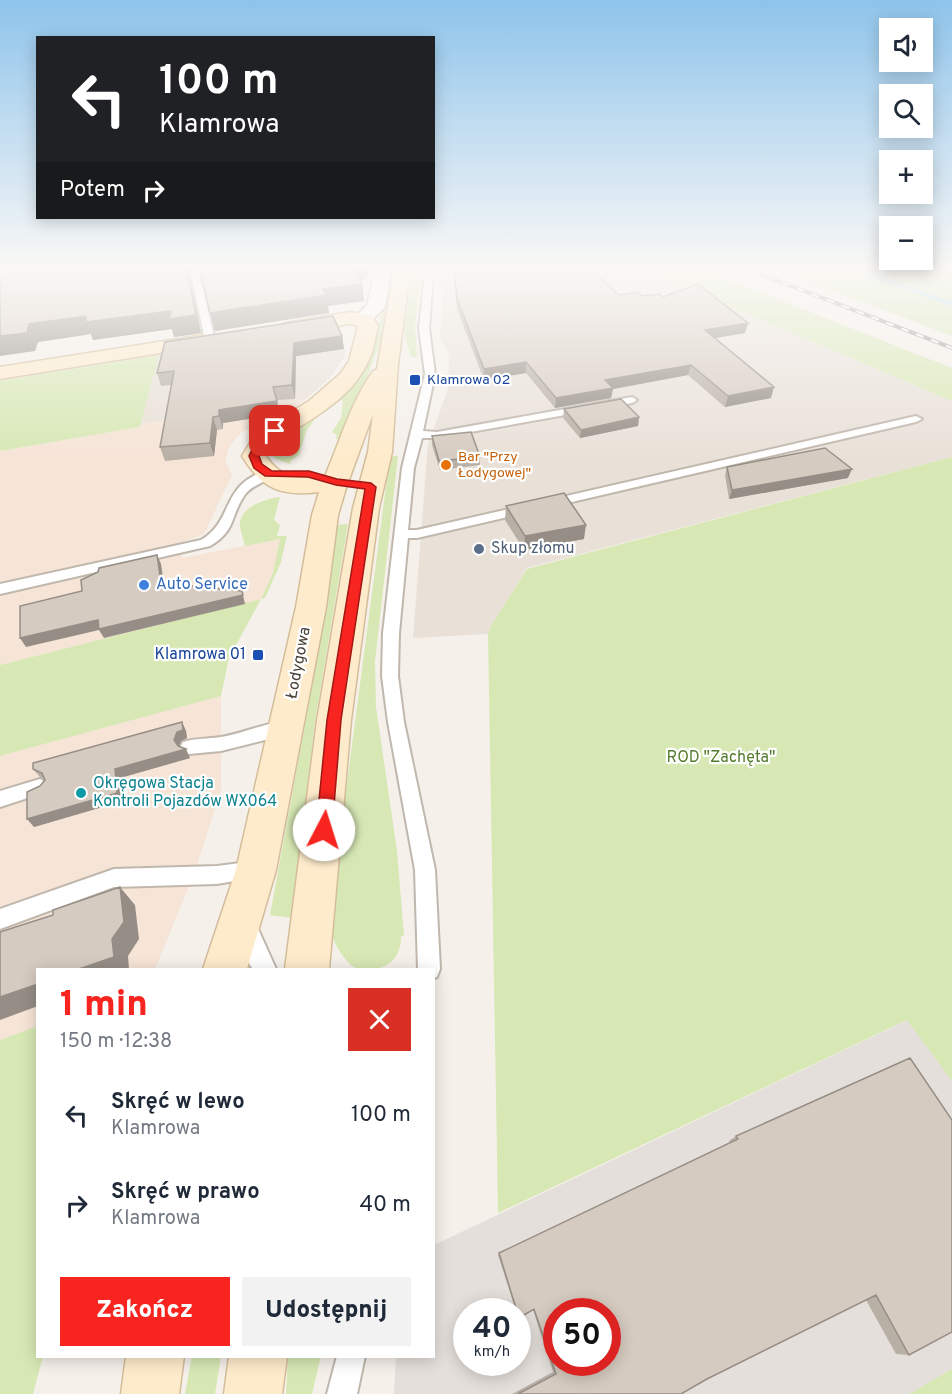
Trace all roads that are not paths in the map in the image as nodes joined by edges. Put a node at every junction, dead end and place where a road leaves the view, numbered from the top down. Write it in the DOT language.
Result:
graph roads {
  1 [pos="208,330"];
  2 [pos="367,330"];
  3 [pos="393,330"];
  4 [pos="424,330"];
  5 [pos="232,336"];
  6 [pos="210,340"];
  7 [pos="388,363"];
  8 [pos="0,373"];
  9 [pos="632,400"];
  10 [pos="916,419"];
  11 [pos="416,434"];
  12 [pos="269,474"];
  13 [pos="336,482"];
  14 [pos="371,487"];
  15 [pos="401,534"];
  16 [pos="0,589"];
  17 [pos="287,728"];
  18 [pos="189,747"];
  19 [pos="40,787"];
  20 [pos="0,799"];
  21 [pos="256,870"];
  22 [pos="242,915"];
  23 [pos="0,919"];
  24 [pos="225,968"];
  25 [pos="265,968"];
  26 [pos="307,968"];
  27 [pos="429,968"];
  28 [pos="155,1358"];
  29 [pos="258,1358"];
  30 [pos="351,1358"];
  31 [pos="150,1394"];
  32 [pos="253,1394"];
  33 [pos="342,1394"];
  1 -- 6 [label="lane"];
  2 -- 12 [label="main road"];
  3 -- 7 [label="main road, Łodygowa"];
  4 -- 11 [label="lane"];
  5 -- 6 [label="main road"];
  6 -- 8 [label="main road"];
  7 -- 13 [label="main road, Łodygowa"];
  7 -- 14 [label="main road, Łodygowa"];
  9 -- 11 [label="lane"];
  10 -- 15 [label="lane"];
  11 -- 15 [label="lane"];
  12 -- 13 [label="main road"];
  12 -- 16 [label="lane"];
  13 -- 14 [label="main road"];
  13 -- 17 [label="main road, Łodygowa"];
  14 -- 26 [label="main road, Łodygowa"];
  15 -- 27 [label="lane"];
  17 -- 18 [label="lane"];
  17 -- 21 [label="main road, Łodygowa"];
  19 -- 20 [label="lane"];
  21 -- 22 [label="main road, Łodygowa"];
  21 -- 23 [label="lane"];
  22 -- 24 [label="main road, Łodygowa"];
  22 -- 25 [label="lane"];
  28 -- 31 [label="main road"];
  29 -- 32 [label="main road"];
  30 -- 33 [label="lane"];
}
